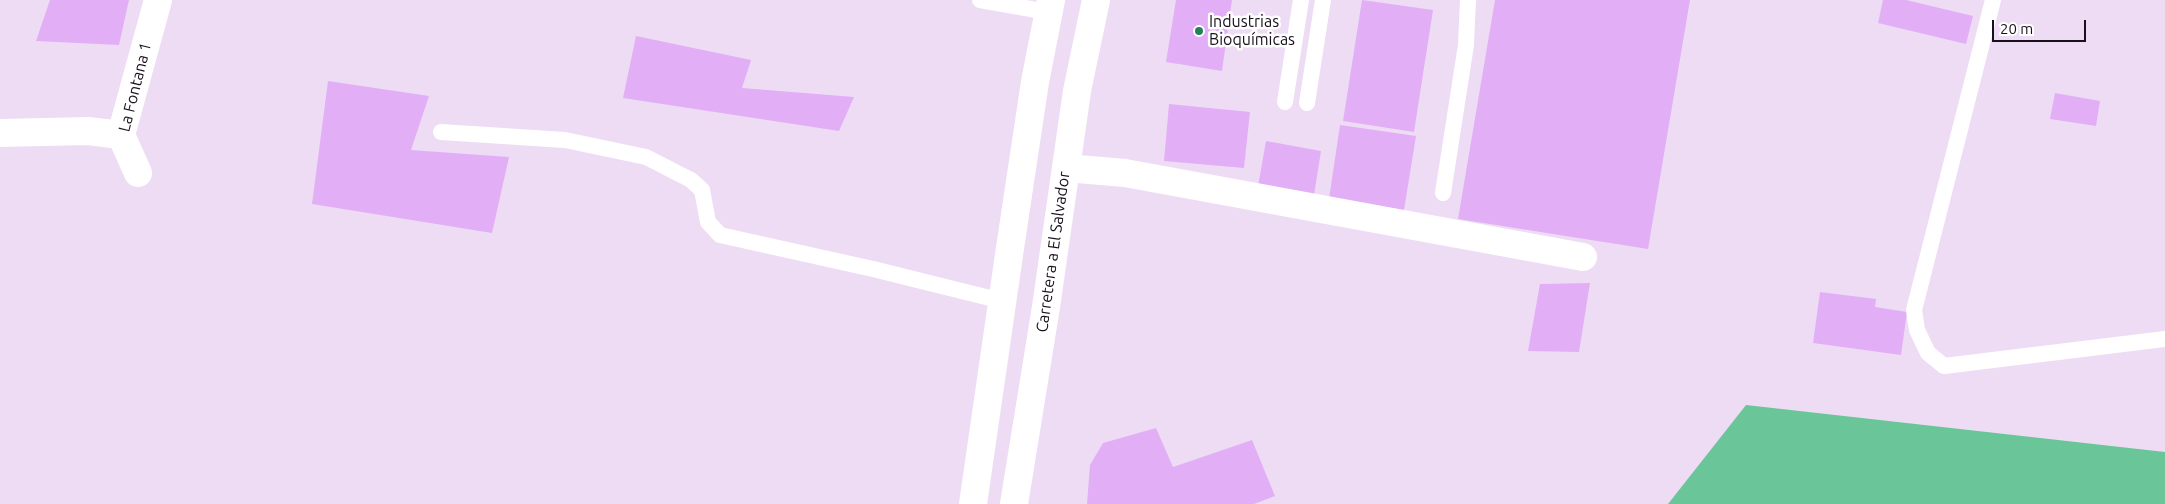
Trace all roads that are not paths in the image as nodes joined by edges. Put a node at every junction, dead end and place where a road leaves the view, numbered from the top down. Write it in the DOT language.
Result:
graph roads {
  1 [pos="158,0"];
  2 [pos="980,0"];
  3 [pos="1096,0"];
  4 [pos="1301,0"];
  5 [pos="1323,0"];
  6 [pos="1468,0"];
  7 [pos="1993,0"];
  8 [pos="1049,6"];
  9 [pos="1285,102"];
  10 [pos="1307,103"];
  11 [pos="441,132"];
  12 [pos="0,133"];
  13 [pos="121,135"];
  14 [pos="1066,168"];
  15 [pos="138,173"];
  16 [pos="1443,193"];
  17 [pos="1583,257"];
  18 [pos="1002,300"];
  19 [pos="2165,339"];
  20 [pos="973,504"];
  21 [pos="1014,504"];
  1 -- 13 [label="main road, La Fontana 1"];
  2 -- 8 [label="lane"];
  3 -- 14 [label="main road, Carretera a El Salvador"];
  4 -- 9 [label="lane"];
  5 -- 10 [label="lane"];
  6 -- 16 [label="lane"];
  7 -- 19 [label="lane"];
  8 -- 18 [label="main road"];
  11 -- 18 [label="lane"];
  12 -- 13 [label="main road"];
  13 -- 15 [label="main road, La Fontana 1"];
  14 -- 17 [label="main road"];
  14 -- 21 [label="main road, Carretera a El Salvador"];
  18 -- 20 [label="main road"];
}
